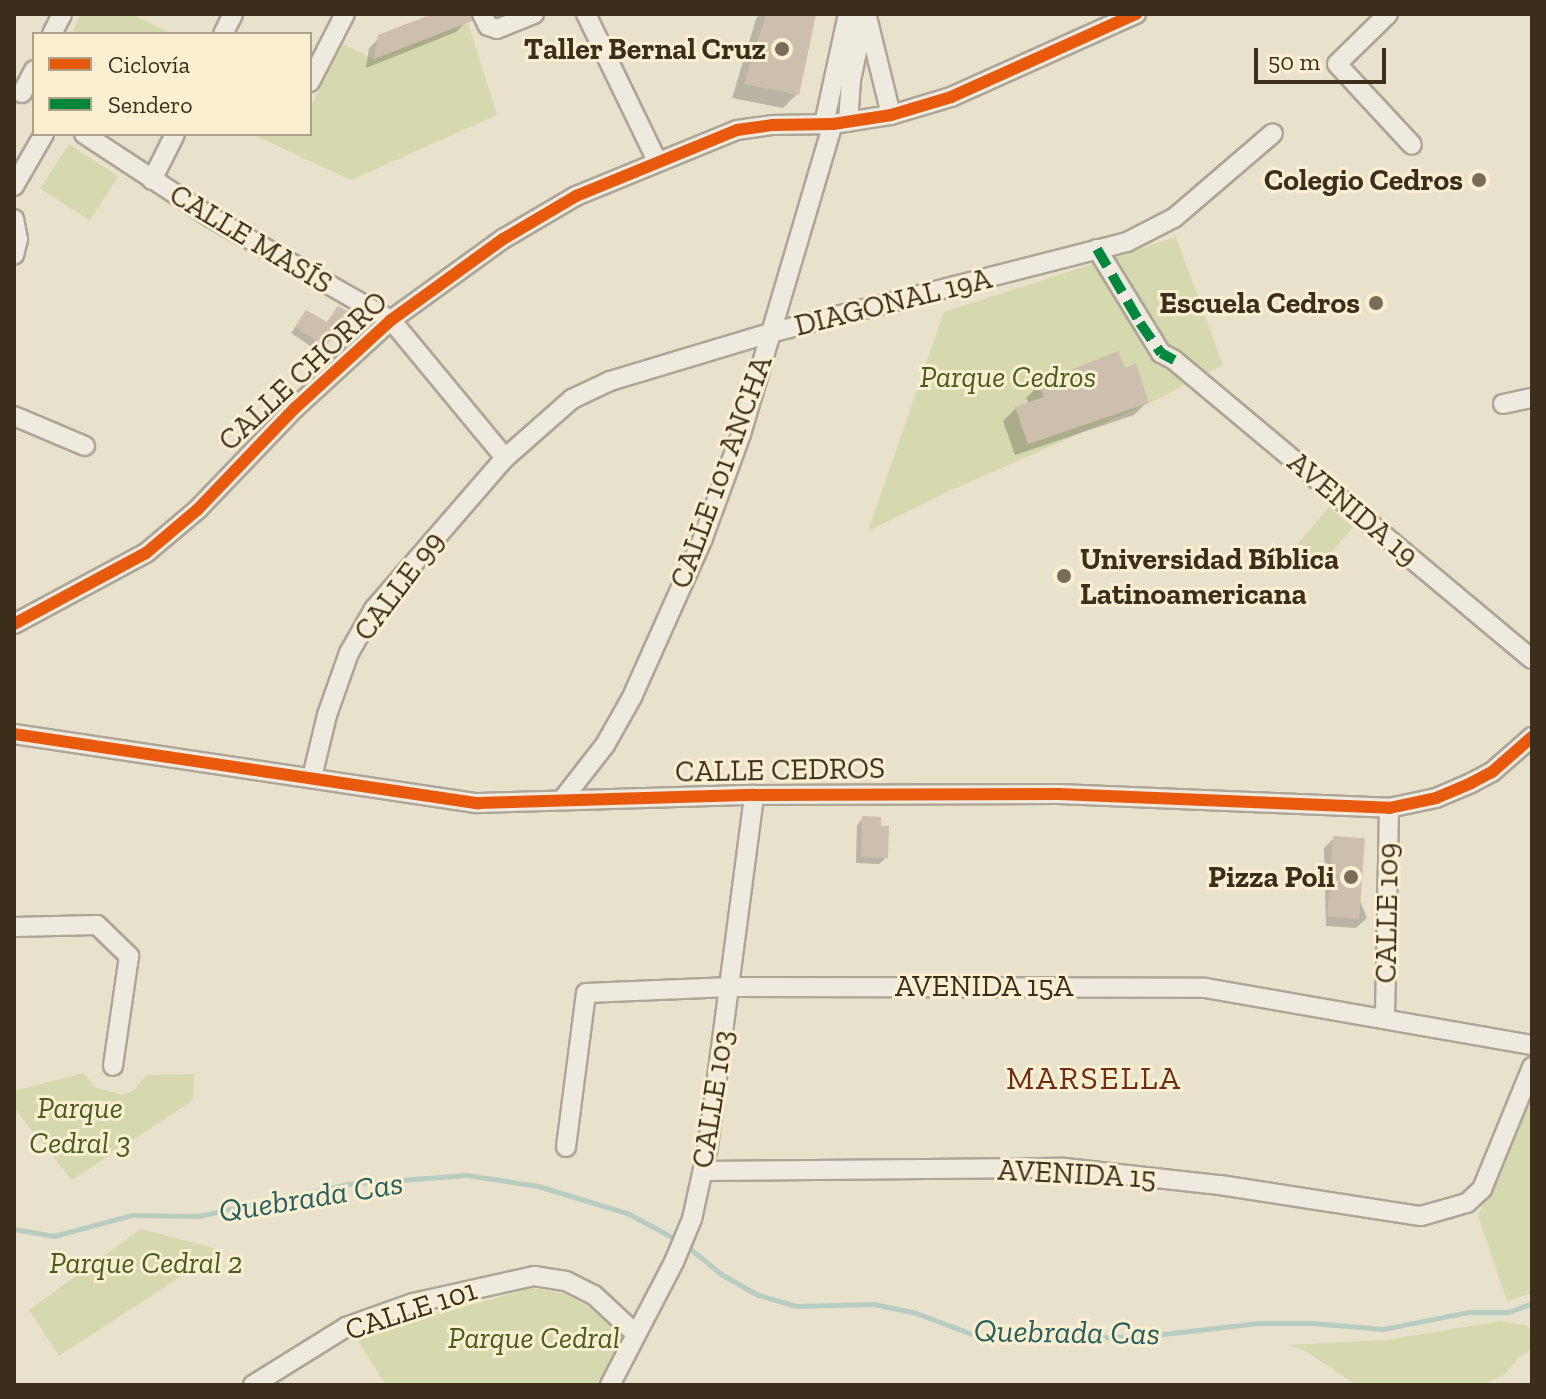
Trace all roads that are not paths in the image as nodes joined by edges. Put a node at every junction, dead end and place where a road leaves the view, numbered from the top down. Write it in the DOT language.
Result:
graph roads {
  1 [pos="62,14"];
  2 [pos="233,14"];
  3 [pos="345,14"];
  4 [pos="534,14"];
  5 [pos="586,14"];
  6 [pos="848,14"];
  7 [pos="865,14"];
  8 [pos="1136,14"];
  9 [pos="1388,14"];
  10 [pos="488,21"];
  11 [pos="53,32"];
  12 [pos="224,32"];
  13 [pos="32,74"];
  14 [pos="312,78"];
  15 [pos="23,93"];
  16 [pos="891,115"];
  17 [pos="835,123"];
  18 [pos="1273,133"];
  19 [pos="43,136"];
  20 [pos="87,136"];
  21 [pos="174,136"];
  22 [pos="1412,145"];
  23 [pos="657,161"];
  24 [pos="152,180"];
  25 [pos="14,186"];
  26 [pos="14,219"];
  27 [pos="1097,249"];
  28 [pos="14,255"];
  29 [pos="391,320"];
  30 [pos="770,333"];
  31 [pos="1532,398"];
  32 [pos="1503,404"];
  33 [pos="14,416"];
  34 [pos="85,446"];
  35 [pos="505,458"];
  36 [pos="14,624"];
  37 [pos="1532,659"];
  38 [pos="14,734"];
  39 [pos="1532,737"];
  40 [pos="312,777"];
  41 [pos="754,795"];
  42 [pos="562,800"];
  43 [pos="1389,808"];
  44 [pos="14,927"];
  45 [pos="731,987"];
  46 [pos="1385,1017"];
  47 [pos="1532,1045"];
  48 [pos="113,1066"];
  49 [pos="1532,1067"];
  50 [pos="566,1147"];
  51 [pos="703,1171"];
  52 [pos="636,1334"];
  53 [pos="254,1385"];
  54 [pos="610,1385"];
  1 -- 11 [label="street"];
  2 -- 12 [label="street"];
  3 -- 14 [label="street"];
  4 -- 10 [label="street"];
  5 -- 23 [label="street"];
  6 -- 17 [label="street"];
  7 -- 16 [label="street"];
  7 -- 17 [label="street"];
  8 -- 16 [label="street, CALLE CHORRO"];
  9 -- 22 [label="street"];
  13 -- 15 [label="street"];
  16 -- 17 [label="street, CALLE CHORRO"];
  17 -- 23 [label="street, CALLE CHORRO"];
  17 -- 30 [label="street, CALLE 101 ANCHA"];
  18 -- 27 [label="street, DIAGONAL 19A"];
  19 -- 25 [label="street"];
  20 -- 24 [label="street, CALLE MASÍS"];
  21 -- 24 [label="street"];
  23 -- 29 [label="street, CALLE CHORRO"];
  24 -- 29 [label="street, CALLE MASÍS"];
  26 -- 28 [label="street"];
  27 -- 30 [label="street, DIAGONAL 19A"];
  27 -- 37 [label="street, AVENIDA 19"];
  29 -- 35 [label="street, CALLE MASÍS"];
  29 -- 36 [label="street, CALLE CHORRO"];
  30 -- 35 [label="street, DIAGONAL 19A"];
  30 -- 42 [label="street, CALLE 101 ANCHA"];
  31 -- 32 [label="street"];
  33 -- 34 [label="street"];
  35 -- 40 [label="street, CALLE 99"];
  38 -- 40 [label="street, CALLE CEDROS"];
  39 -- 43 [label="street, CALLE CEDROS"];
  40 -- 42 [label="street, CALLE CEDROS"];
  41 -- 42 [label="street, CALLE CEDROS"];
  41 -- 43 [label="street, CALLE CEDROS"];
  41 -- 45 [label="street, CALLE 103"];
  43 -- 46 [label="street, CALLE 109"];
  44 -- 48 [label="street"];
  45 -- 46 [label="street, AVENIDA 15A"];
  45 -- 50 [label="street, AVENIDA 15A"];
  45 -- 51 [label="street, CALLE 103"];
  46 -- 47 [label="street, AVENIDA 15A"];
  49 -- 51 [label="street, AVENIDA 15"];
  51 -- 52 [label="street, CALLE 103"];
  52 -- 53 [label="street, CALLE 101"];
  52 -- 54 [label="street, CALLE 103"];
}
